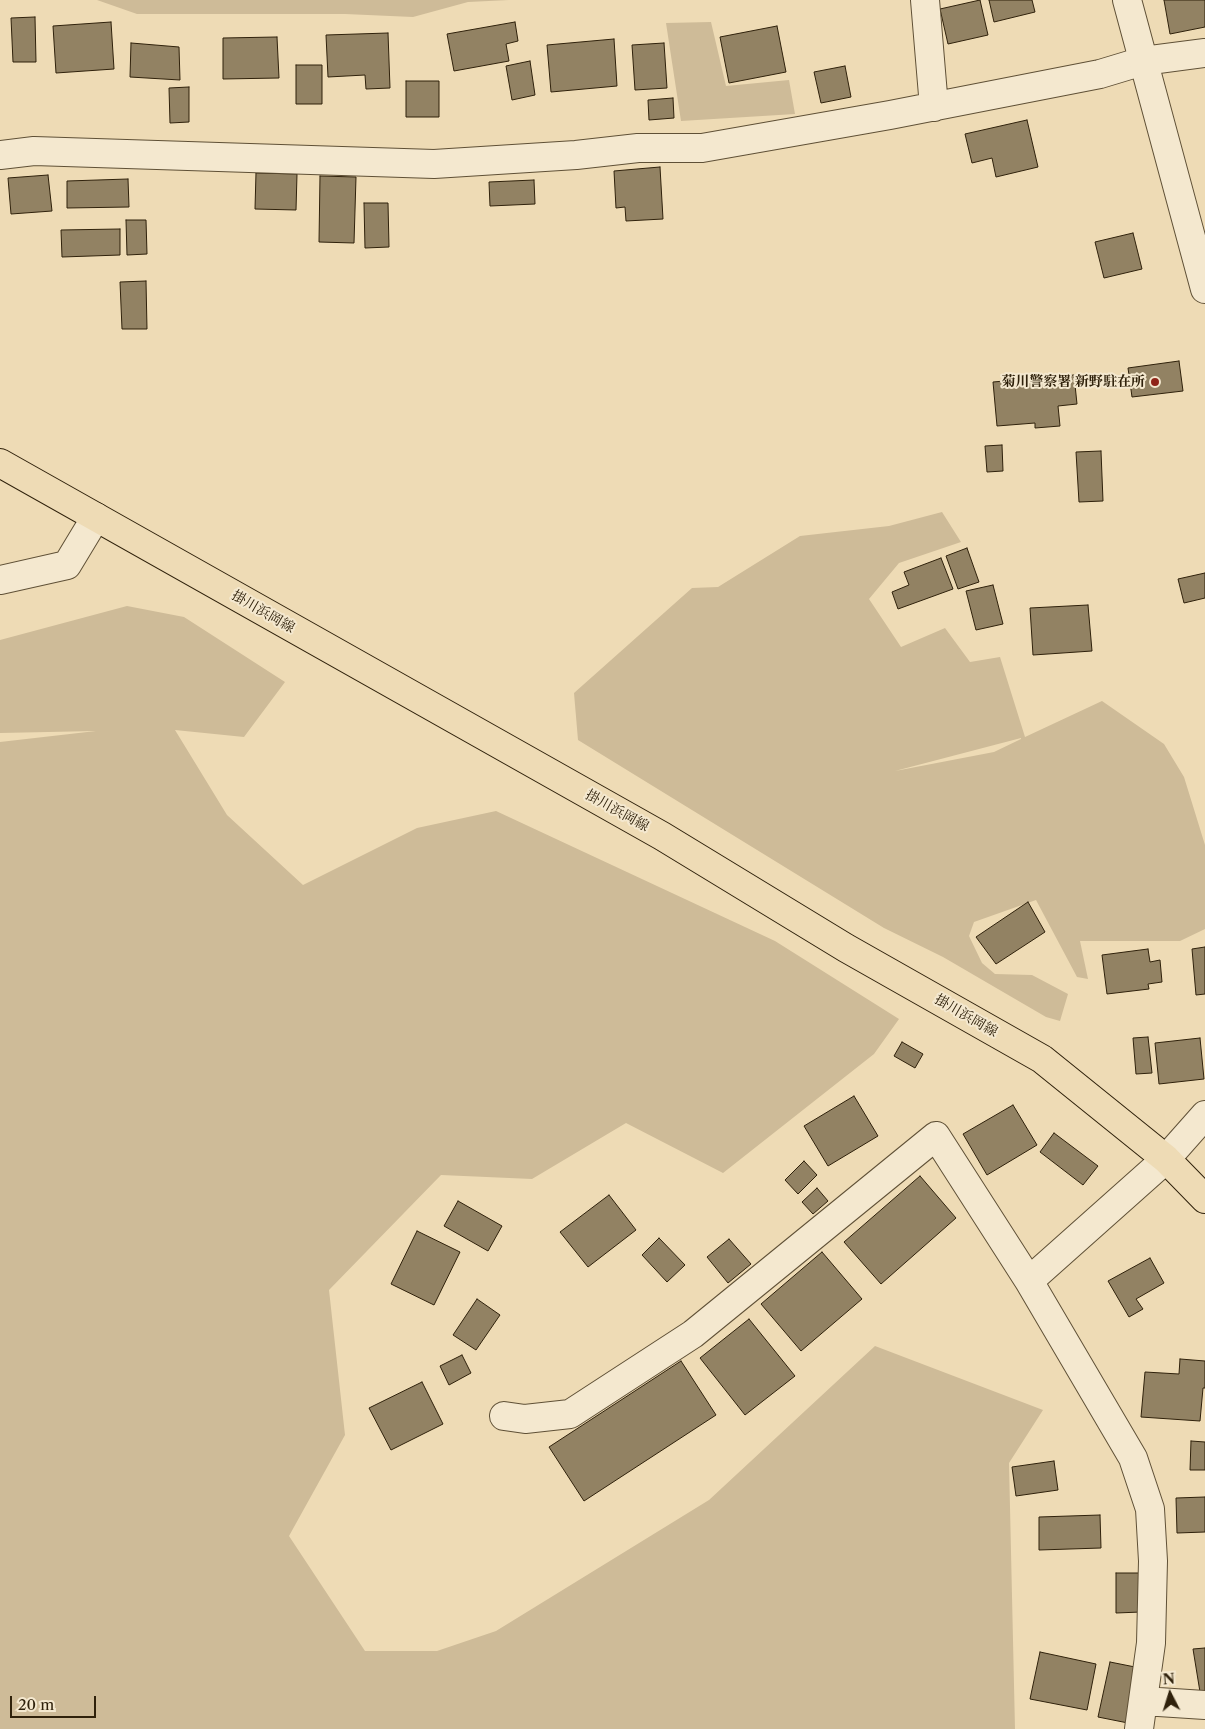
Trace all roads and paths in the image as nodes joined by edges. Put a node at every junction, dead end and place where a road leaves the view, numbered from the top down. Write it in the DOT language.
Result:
graph roads {
  1 [pos="925,0"];
  2 [pos="1127,0"];
  3 [pos="1205,53"];
  4 [pos="1143,61"];
  5 [pos="934,107"];
  6 [pos="0,155"];
  7 [pos="1205,289"];
  8 [pos="0,463"];
  9 [pos="96,517"];
  10 [pos="0,580"];
  11 [pos="1205,1115"];
  12 [pos="1166,1159"];
  13 [pos="1205,1199"];
  14 [pos="1029,1281"];
  15 [pos="504,1416"];
  16 [pos="1143,1701"];
  17 [pos="1205,1705"];
  18 [pos="1139,1729"];
  1 -- 5 [label="street"];
  2 -- 4 [label="street"];
  3 -- 4 [label="street"];
  4 -- 5 [label="street"];
  4 -- 7 [label="street"];
  5 -- 6 [label="street"];
  8 -- 9 [label="main road, 掛川浜岡線"];
  9 -- 10 [label="street"];
  9 -- 12 [label="main road, 掛川浜岡線"];
  11 -- 12 [label="street"];
  12 -- 13 [label="main road, 掛川浜岡線"];
  12 -- 14 [label="street"];
  14 -- 15 [label="street"];
  14 -- 16 [label="street"];
  16 -- 17 [label="street"];
  16 -- 18 [label="street"];
}
